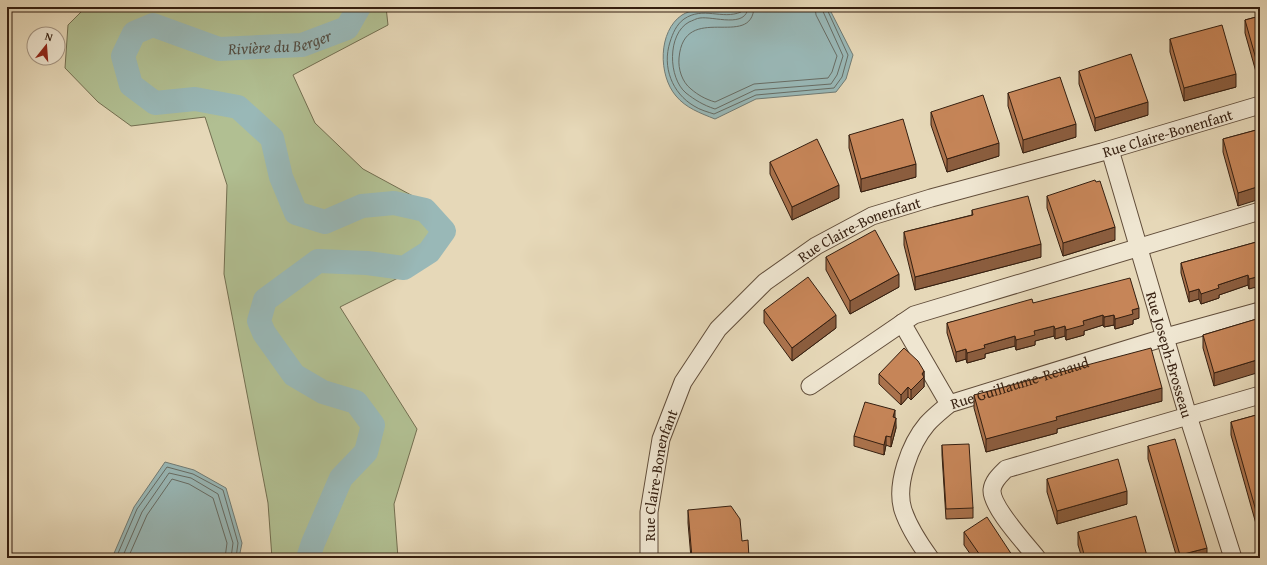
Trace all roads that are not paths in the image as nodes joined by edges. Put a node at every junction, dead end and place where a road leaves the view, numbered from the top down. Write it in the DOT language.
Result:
graph roads {
  1 [pos="1260,105"];
  2 [pos="1110,150"];
  3 [pos="1260,212"];
  4 [pos="1139,248"];
  5 [pos="1260,311"];
  6 [pos="902,322"];
  7 [pos="1166,337"];
  8 [pos="810,386"];
  9 [pos="1260,395"];
  10 [pos="949,404"];
  11 [pos="1188,416"];
  12 [pos="649,558"];
  13 [pos="930,558"];
  14 [pos="1037,558"];
  15 [pos="1234,558"];
  1 -- 2 [label="street, Rue Claire-Bonenfant"];
  2 -- 4 [label="street, Rue Joseph-Brosseau"];
  2 -- 12 [label="street, Rue Claire-Bonenfant"];
  3 -- 4 [label="street"];
  4 -- 6 [label="street"];
  4 -- 7 [label="street, Rue Joseph-Brosseau"];
  5 -- 7 [label="street, Rue Guillaume-Renaud"];
  6 -- 8 [label="street"];
  6 -- 10 [label="street"];
  7 -- 10 [label="street, Rue Guillaume-Renaud"];
  7 -- 11 [label="street, Rue Joseph-Brosseau"];
  9 -- 11 [label="street"];
  10 -- 13 [label="street, Rue Guillaume-Renaud"];
  11 -- 14 [label="street"];
  11 -- 15 [label="street, Rue Joseph-Brosseau"];
}
